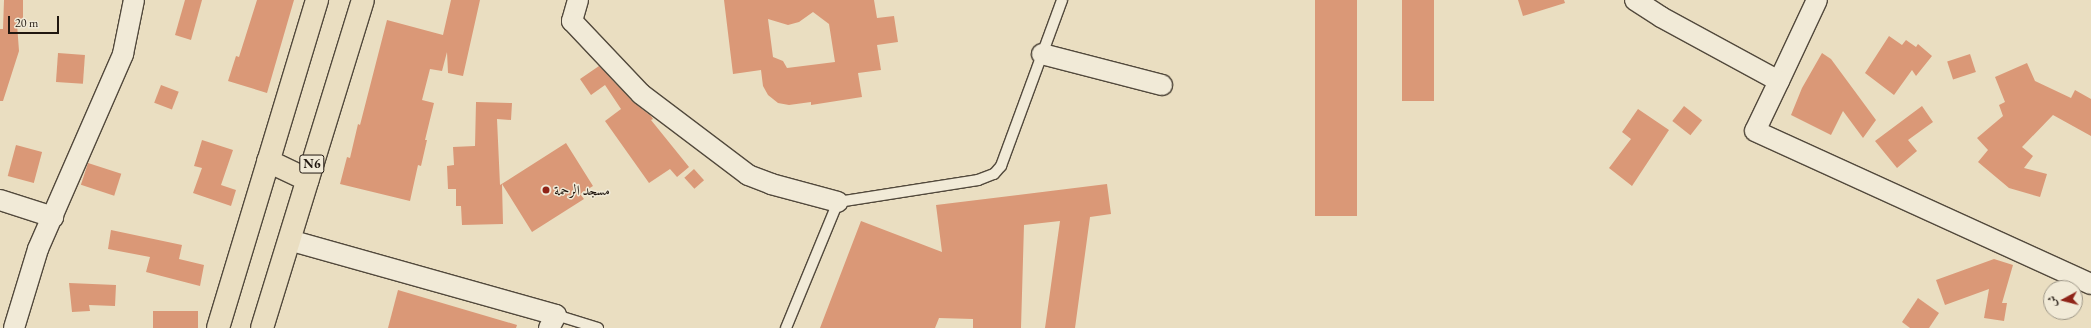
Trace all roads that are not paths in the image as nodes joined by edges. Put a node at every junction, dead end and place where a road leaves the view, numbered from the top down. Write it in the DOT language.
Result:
graph roads {
  1 [pos="134,0"];
  2 [pos="317,0"];
  3 [pos="363,0"];
  4 [pos="578,0"];
  5 [pos="1062,0"];
  6 [pos="1635,0"];
  7 [pos="1817,0"];
  8 [pos="1663,8"];
  9 [pos="1042,54"];
  10 [pos="1779,81"];
  11 [pos="1162,85"];
  12 [pos="268,161"];
  13 [pos="308,180"];
  14 [pos="0,200"];
  15 [pos="838,202"];
  16 [pos="53,217"];
  17 [pos="290,240"];
  18 [pos="2091,284"];
  19 [pos="553,322"];
  20 [pos="14,328"];
  21 [pos="218,328"];
  22 [pos="262,328"];
  23 [pos="598,328"];
  24 [pos="786,328"];
  1 -- 16 [label="street"];
  2 -- 12 [label="main road"];
  3 -- 13 [label="main road, N6"];
  4 -- 15 [label="street"];
  5 -- 9 [label="lane"];
  6 -- 8 [label="street"];
  7 -- 10 [label="street"];
  8 -- 10 [label="street"];
  9 -- 11 [label="street"];
  9 -- 15 [label="lane"];
  10 -- 18 [label="street"];
  12 -- 13 [label="main road"];
  12 -- 21 [label="main road"];
  13 -- 17 [label="main road, N6"];
  14 -- 16 [label="street"];
  15 -- 24 [label="lane"];
  16 -- 20 [label="street"];
  17 -- 19 [label="street"];
  17 -- 22 [label="main road, N6"];
  19 -- 23 [label="lane"];
}
